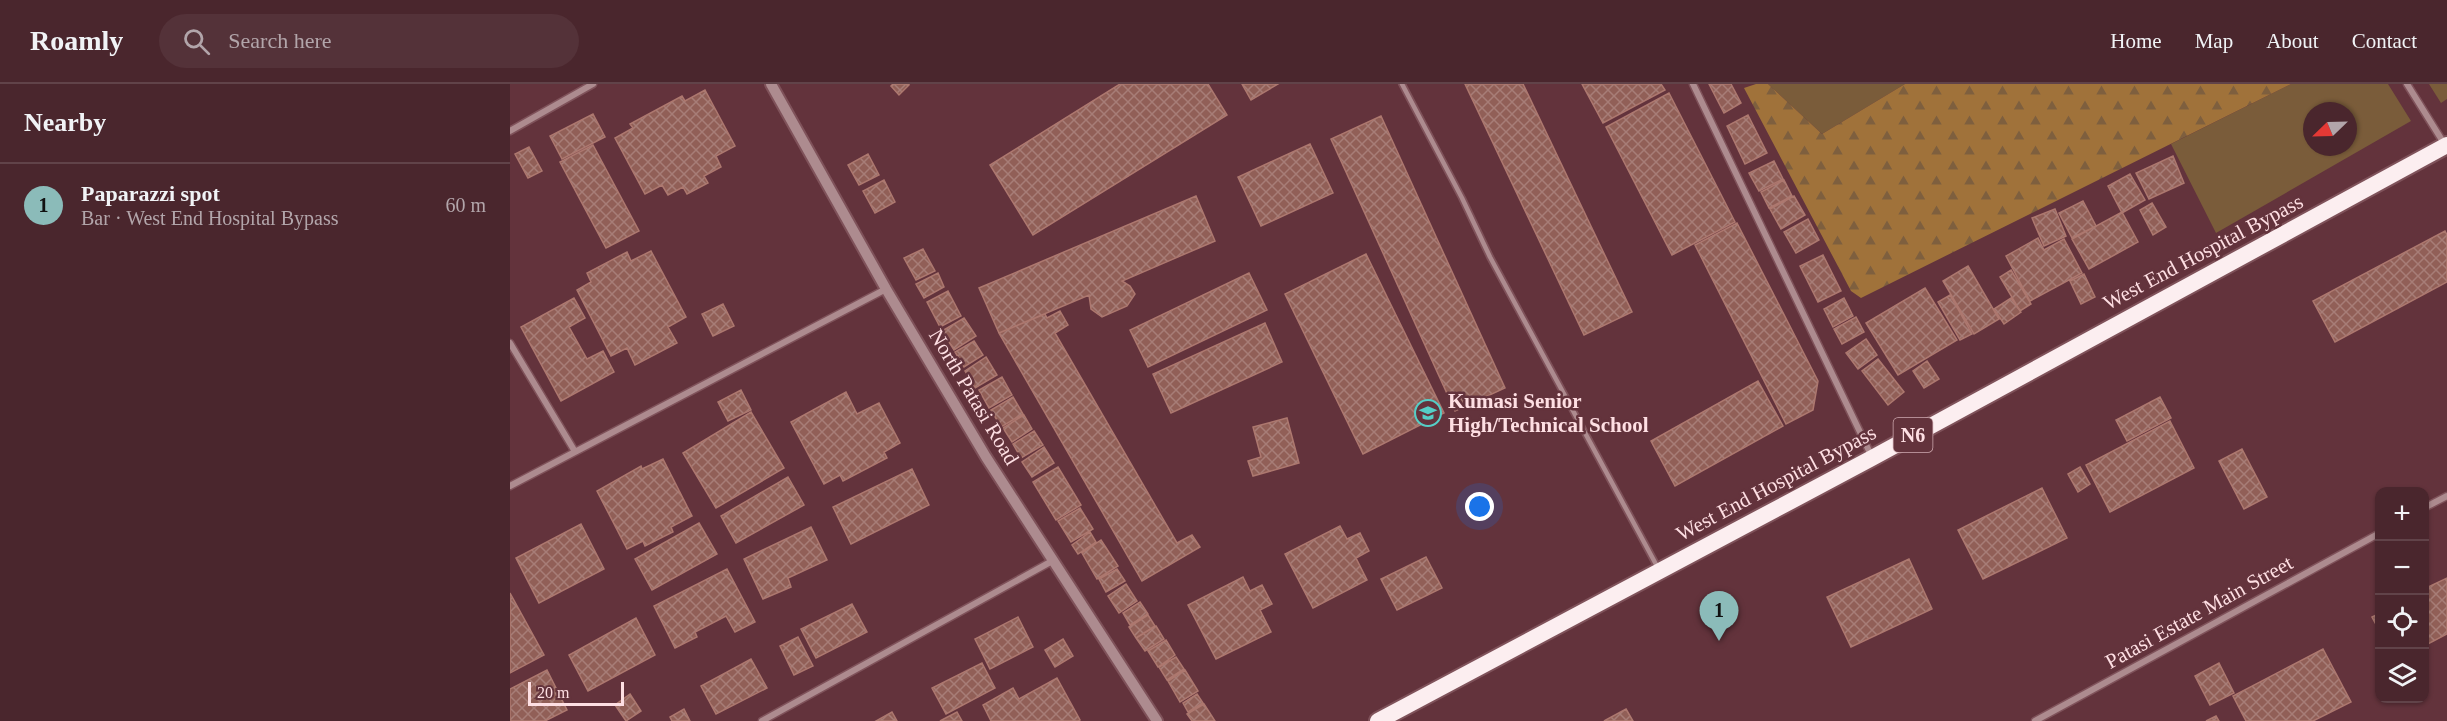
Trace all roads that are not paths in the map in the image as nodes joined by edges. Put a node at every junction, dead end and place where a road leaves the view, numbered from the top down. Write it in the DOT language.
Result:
graph roads {
  1 [pos="593,84"];
  2 [pos="771,84"];
  3 [pos="1402,84"];
  4 [pos="1693,84"];
  5 [pos="2407,84"];
  6 [pos="510,131"];
  7 [pos="2446,146"];
  8 [pos="886,289"];
  9 [pos="510,343"];
  10 [pos="574,450"];
  11 [pos="1872,458"];
  12 [pos="510,486"];
  13 [pos="2447,496"];
  14 [pos="2429,505"];
  15 [pos="2375,535"];
  16 [pos="1054,560"];
  17 [pos="1660,571"];
  18 [pos="762,721"];
  19 [pos="1157,721"];
  20 [pos="1378,721"];
  21 [pos="2035,721"];
  1 -- 6 [label="street"];
  2 -- 8 [label="street, North Patasi Road"];
  3 -- 17 [label="lane"];
  4 -- 11 [label="street"];
  5 -- 7 [label="street"];
  7 -- 11 [label="highway, West End Hospital Bypass / N6"];
  8 -- 10 [label="street"];
  8 -- 16 [label="street, North Patasi Road"];
  9 -- 10 [label="street"];
  10 -- 12 [label="street"];
  11 -- 17 [label="highway, West End Hospital Bypass / N6"];
  13 -- 14 [label="street"];
  15 -- 21 [label="street, Patasi Estate Main Street"];
  16 -- 18 [label="street"];
  16 -- 19 [label="street, North Patasi Road"];
  17 -- 20 [label="highway, West End Hospital Bypass / N6"];
}
